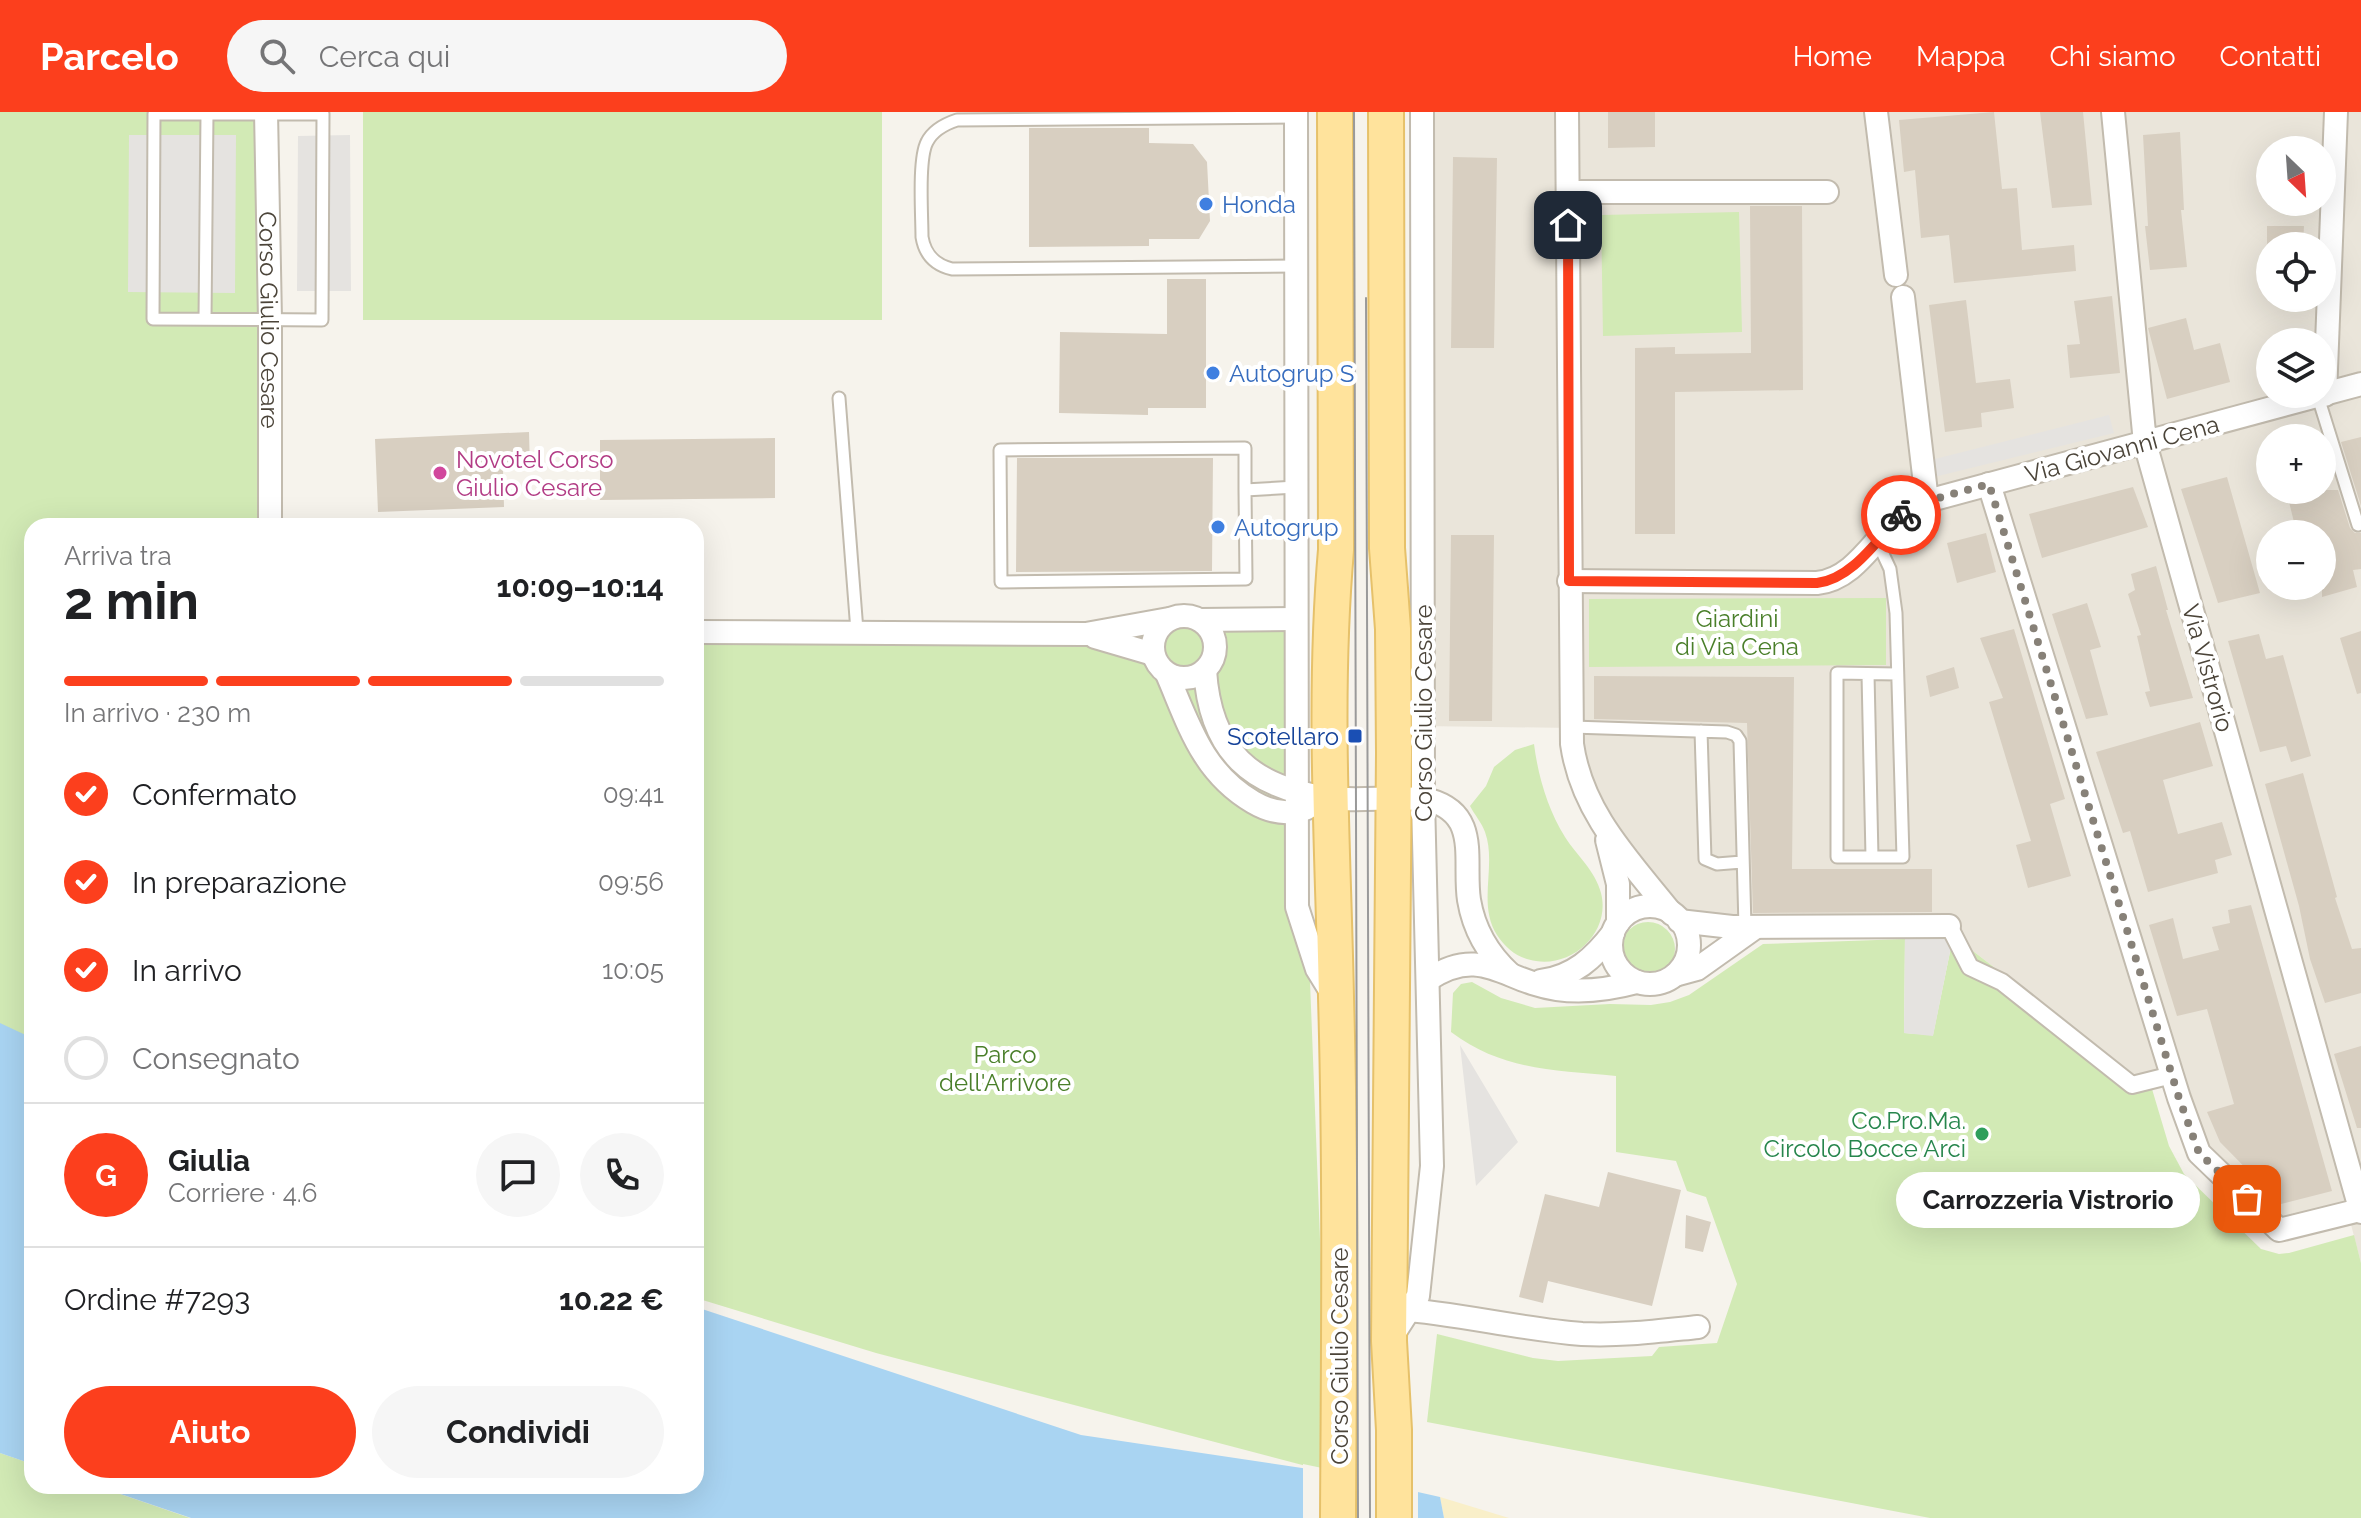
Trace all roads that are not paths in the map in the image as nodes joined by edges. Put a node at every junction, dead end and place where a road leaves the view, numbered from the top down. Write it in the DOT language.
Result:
graph roads {
  1 [pos="1335,112"];
  2 [pos="1386,112"];
  3 [pos="1422,112"];
  4 [pos="1567,112"];
  5 [pos="1876,112"];
  6 [pos="2113,112"];
  7 [pos="2336,112"];
  8 [pos="266,113"];
  9 [pos="323,113"];
  10 [pos="207,114"];
  11 [pos="1296,114"];
  12 [pos="1568,192"];
  13 [pos="1827,192"];
  14 [pos="1296,266"];
  15 [pos="1896,275"];
  16 [pos="1903,297"];
  17 [pos="205,319"];
  18 [pos="270,320"];
  19 [pos="2325,328"];
  20 [pos="2361,384"];
  21 [pos="2336,392"];
  22 [pos="839,398"];
  23 [pos="2277,408"];
  24 [pos="2325,408"];
  25 [pos="2145,443"];
  26 [pos="1989,484"];
  27 [pos="1296,487"];
  28 [pos="1245,490"];
  29 [pos="1927,501"];
  30 [pos="270,518"];
  31 [pos="2358,525"];
  32 [pos="1877,541"];
  33 [pos="1569,581"];
  34 [pos="1169,619"];
  35 [pos="1296,619"];
  36 [pos="1200,620"];
  37 [pos="857,631"];
  38 [pos="704,632"];
  39 [pos="1086,634"];
  40 [pos="1153,654"];
  41 [pos="1205,670"];
  42 [pos="1167,674"];
  43 [pos="1868,674"];
  44 [pos="1897,674"];
  45 [pos="1572,727"];
  46 [pos="1701,731"];
  47 [pos="1296,790"];
  48 [pos="1330,798"];
  49 [pos="1408,799"];
  50 [pos="1296,813"];
  51 [pos="1603,827"];
  52 [pos="1872,857"];
  53 [pos="1742,862"];
  54 [pos="1676,917"];
  55 [pos="1949,926"];
  56 [pos="1750,927"];
  57 [pos="1616,928"];
  58 [pos="1675,975"];
  59 [pos="1521,978"];
  60 [pos="1429,979"];
  61 [pos="1637,982"];
  62 [pos="1336,1001"];
  63 [pos="2172,1075"];
  64 [pos="2361,1211"];
  65 [pos="1396,1319"];
  66 [pos="1698,1327"];
  67 [pos="1338,1518"];
  68 [pos="1394,1518"];
  1 -- 48 [label="main road, Corso Giulio Cesare"];
  2 -- 49 [label="main road, Corso Giulio Cesare"];
  3 -- 49 [label="street, Corso Giulio Cesare"];
  4 -- 12 [label="street"];
  5 -- 15 [label="street"];
  6 -- 25 [label="street, Via Vistrorio"];
  7 -- 19 [label="street"];
  8 -- 9 [label="lane"];
  8 -- 10 [label="lane"];
  8 -- 18 [label="street, Corso Giulio Cesare"];
  9 -- 18 [label="lane"];
  10 -- 17 [label="lane"];
  10 -- 17 [label="lane"];
  11 -- 14 [label="street, Corso Giulio Cesare"];
  11 -- 14 [label="lane"];
  12 -- 13 [label="street"];
  12 -- 33 [label="street"];
  14 -- 27 [label="street, Corso Giulio Cesare"];
  16 -- 29 [label="street"];
  17 -- 18 [label="lane"];
  18 -- 30 [label="street, Corso Giulio Cesare"];
  20 -- 21 [label="street, Via Giovanni Cena"];
  22 -- 37 [label="lane"];
  23 -- 25 [label="street, Via Giovanni Cena"];
  24 -- 31 [label="lane"];
  25 -- 26 [label="street, Via Giovanni Cena"];
  25 -- 64 [label="street, Via Vistrorio"];
  26 -- 29 [label="street, Via Giovanni Cena"];
  26 -- 63 [label="street"];
  27 -- 28 [label="lane"];
  27 -- 35 [label="street, Corso Giulio Cesare"];
  28 -- 28 [label="lane"];
  29 -- 32 [label="street, Via Giovanni Cena"];
  32 -- 33 [label="street, Via Giovanni Cena"];
  32 -- 44 [label="lane"];
  33 -- 45 [label="street"];
  34 -- 36 [label="street"];
  34 -- 39 [label="street"];
  34 -- 40 [label="street"];
  35 -- 36 [label="street"];
  35 -- 47 [label="street, Corso Giulio Cesare"];
  36 -- 41 [label="street"];
  37 -- 38 [label="street"];
  37 -- 39 [label="street"];
  39 -- 40 [label="street"];
  40 -- 42 [label="street"];
  41 -- 42 [label="street"];
  41 -- 47 [label="street"];
  42 -- 50 [label="street"];
  43 -- 44 [label="lane"];
  43 -- 52 [label="lane"];
  43 -- 52 [label="lane"];
  44 -- 52 [label="lane"];
  45 -- 46 [label="lane"];
  45 -- 51 [label="street"];
  46 -- 53 [label="lane"];
  46 -- 53 [label="lane"];
  47 -- 48 [label="street"];
  47 -- 50 [label="street, Corso Giulio Cesare"];
  48 -- 49 [label="street"];
  48 -- 50 [label="street"];
  48 -- 62 [label="main road, Corso Giulio Cesare"];
  49 -- 59 [label="street"];
  49 -- 60 [label="street, Corso Giulio Cesare"];
  49 -- 65 [label="main road, Corso Giulio Cesare"];
  50 -- 62 [label="street, Corso Giulio Cesare"];
  51 -- 54 [label="street"];
  51 -- 57 [label="street"];
  53 -- 56 [label="lane"];
  54 -- 56 [label="street"];
  54 -- 57 [label="street"];
  54 -- 58 [label="street"];
  55 -- 56 [label="street"];
  55 -- 63 [label="street"];
  56 -- 58 [label="street"];
  57 -- 59 [label="street"];
  57 -- 61 [label="street"];
  58 -- 61 [label="street"];
  59 -- 60 [label="street"];
  59 -- 61 [label="street"];
  60 -- 65 [label="street, Corso Giulio Cesare"];
  62 -- 67 [label="main road, Corso Giulio Cesare"];
  63 -- 64 [label="street"];
  65 -- 66 [label="street"];
  65 -- 68 [label="main road, Corso Giulio Cesare"];
}
